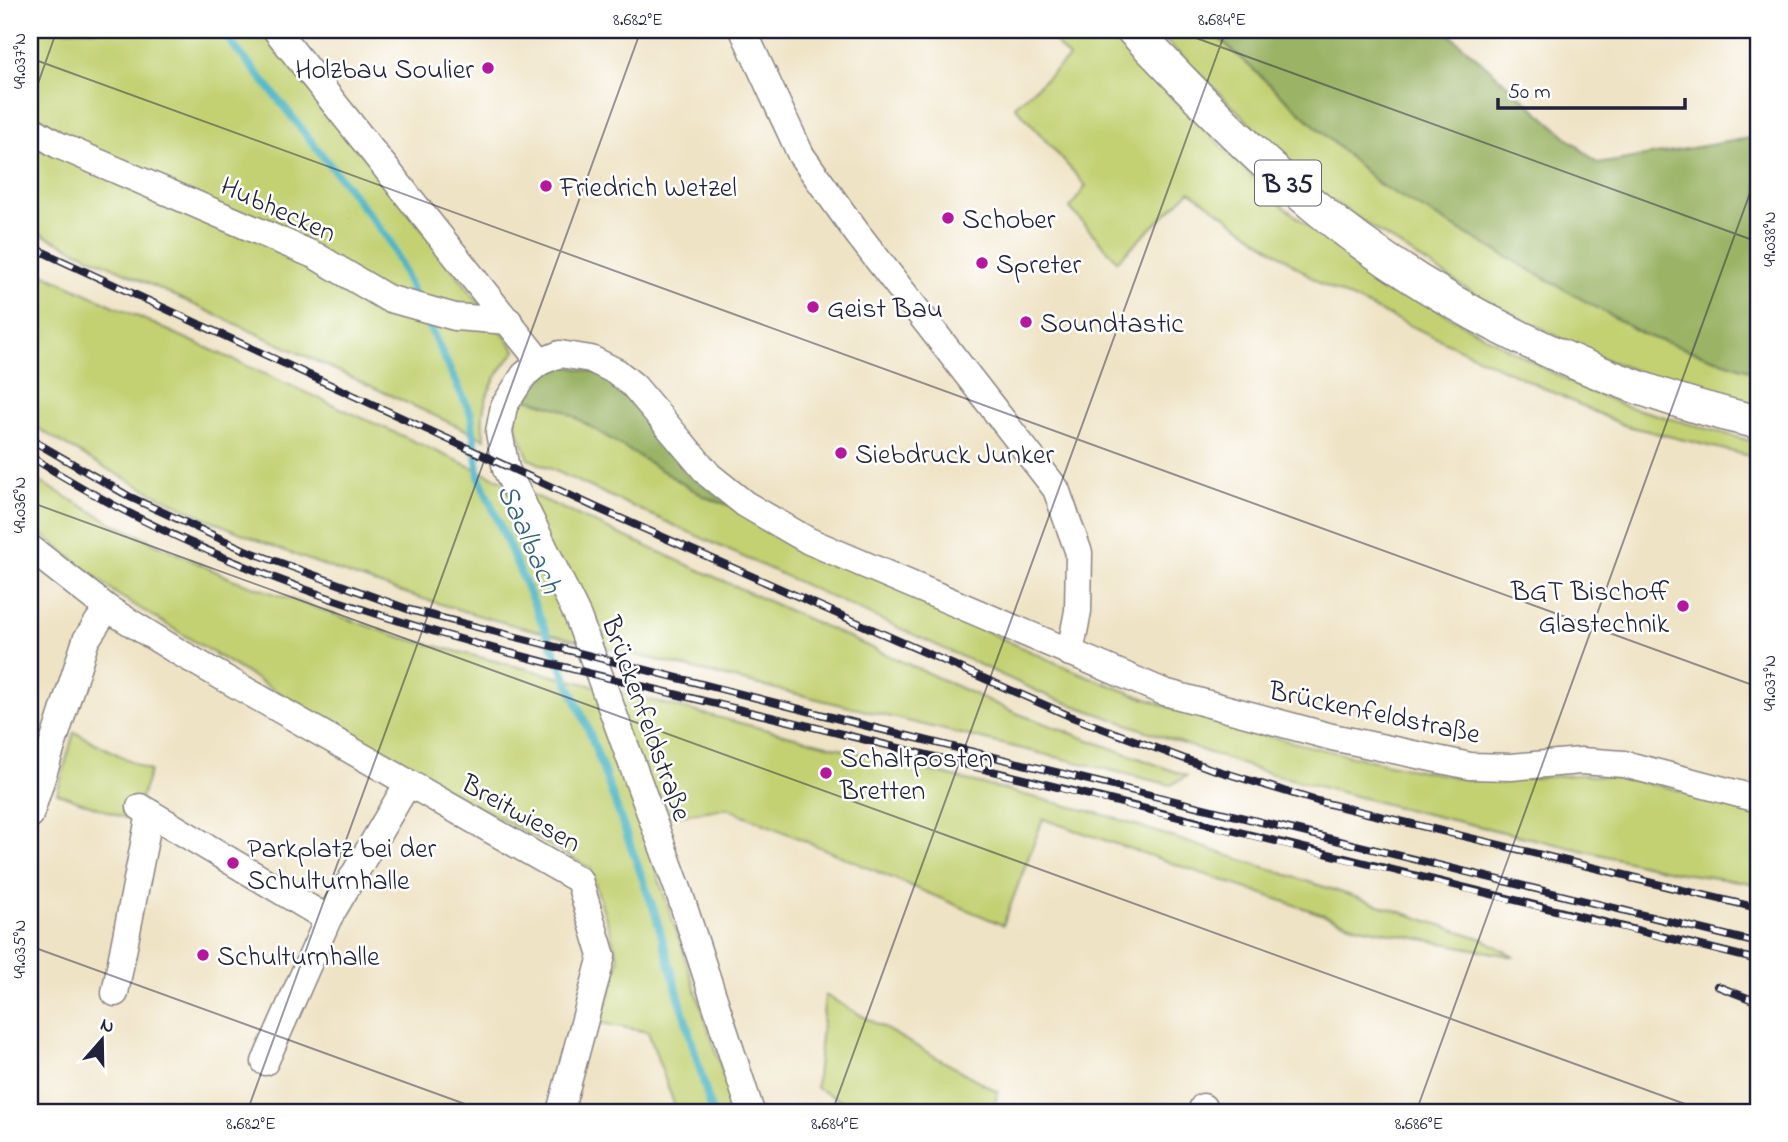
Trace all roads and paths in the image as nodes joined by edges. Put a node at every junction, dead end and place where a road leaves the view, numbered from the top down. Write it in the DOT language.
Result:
graph roads {
  1 [pos="276,30"];
  2 [pos="743,30"];
  3 [pos="1133,30"];
  4 [pos="30,128"];
  5 [pos="509,321"];
  6 [pos="540,362"];
  7 [pos="1758,422"];
  8 [pos="30,548"];
  9 [pos="107,608"];
  10 [pos="1070,653"];
  11 [pos="408,783"];
  12 [pos="1758,799"];
  13 [pos="30,815"];
  14 [pos="328,919"];
  15 [pos="115,992"];
  16 [pos="265,1062"];
  17 [pos="561,1112"];
  18 [pos="751,1112"];
  1 -- 5 [label="street"];
  2 -- 10 [label="street"];
  3 -- 7 [label="main road, B 35"];
  4 -- 5 [label="street, Hubhecken"];
  5 -- 6 [label="street"];
  6 -- 10 [label="street, Brückenfeldstraße"];
  6 -- 18 [label="street, Brückenfeldstraße"];
  8 -- 9 [label="street, Breitwiesen"];
  9 -- 11 [label="street, Breitwiesen"];
  9 -- 13 [label="street"];
  10 -- 12 [label="street, Brückenfeldstraße"];
  11 -- 14 [label="street"];
  11 -- 17 [label="street, Breitwiesen"];
  14 -- 15 [label="street"];
  14 -- 16 [label="street"];
}
